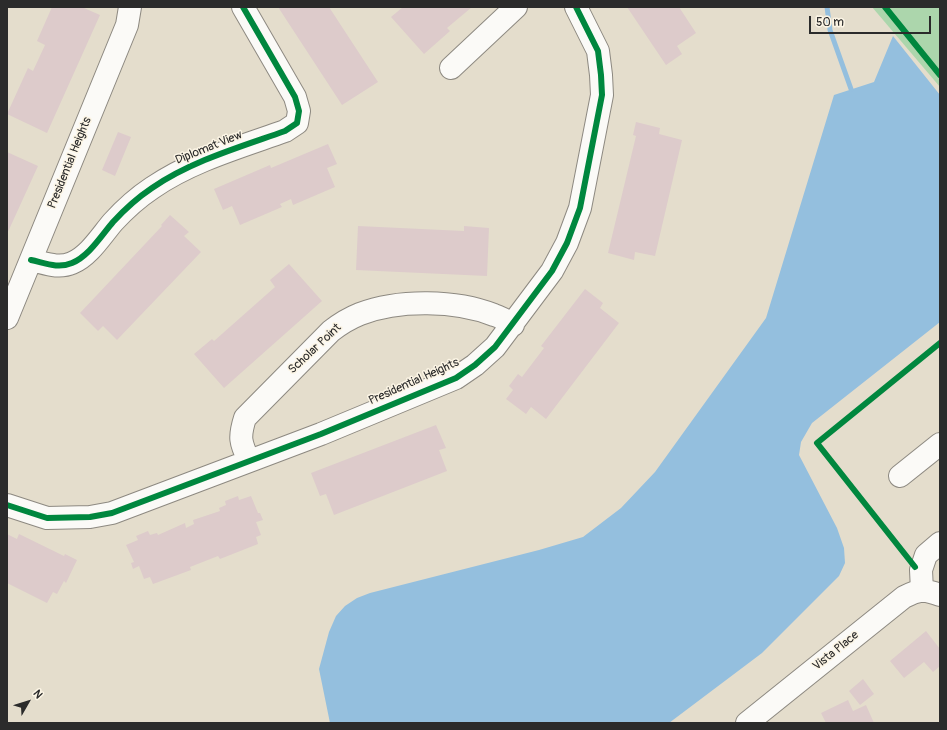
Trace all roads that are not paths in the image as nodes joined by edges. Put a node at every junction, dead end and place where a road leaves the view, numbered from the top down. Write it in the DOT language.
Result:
graph roads {
  1 [pos="130,7"];
  2 [pos="243,7"];
  3 [pos="516,7"];
  4 [pos="576,7"];
  5 [pos="451,68"];
  6 [pos="31,260"];
  7 [pos="7,318"];
  8 [pos="513,325"];
  9 [pos="940,444"];
  10 [pos="249,461"];
  11 [pos="900,476"];
  12 [pos="7,505"];
  13 [pos="940,543"];
  14 [pos="930,592"];
  15 [pos="755,721"];
  1 -- 6 [label="street, Presidential Heights"];
  2 -- 6 [label="street, Diplomat View"];
  3 -- 5 [label="street"];
  4 -- 8 [label="street, Presidential Heights"];
  6 -- 7 [label="street, Presidential Heights"];
  8 -- 10 [label="street, Presidential Heights"];
  8 -- 10 [label="street, Scholar Point"];
  9 -- 11 [label="street"];
  10 -- 12 [label="street, Presidential Heights"];
  13 -- 14 [label="street"];
  14 -- 15 [label="street, Vista Place"];
}
